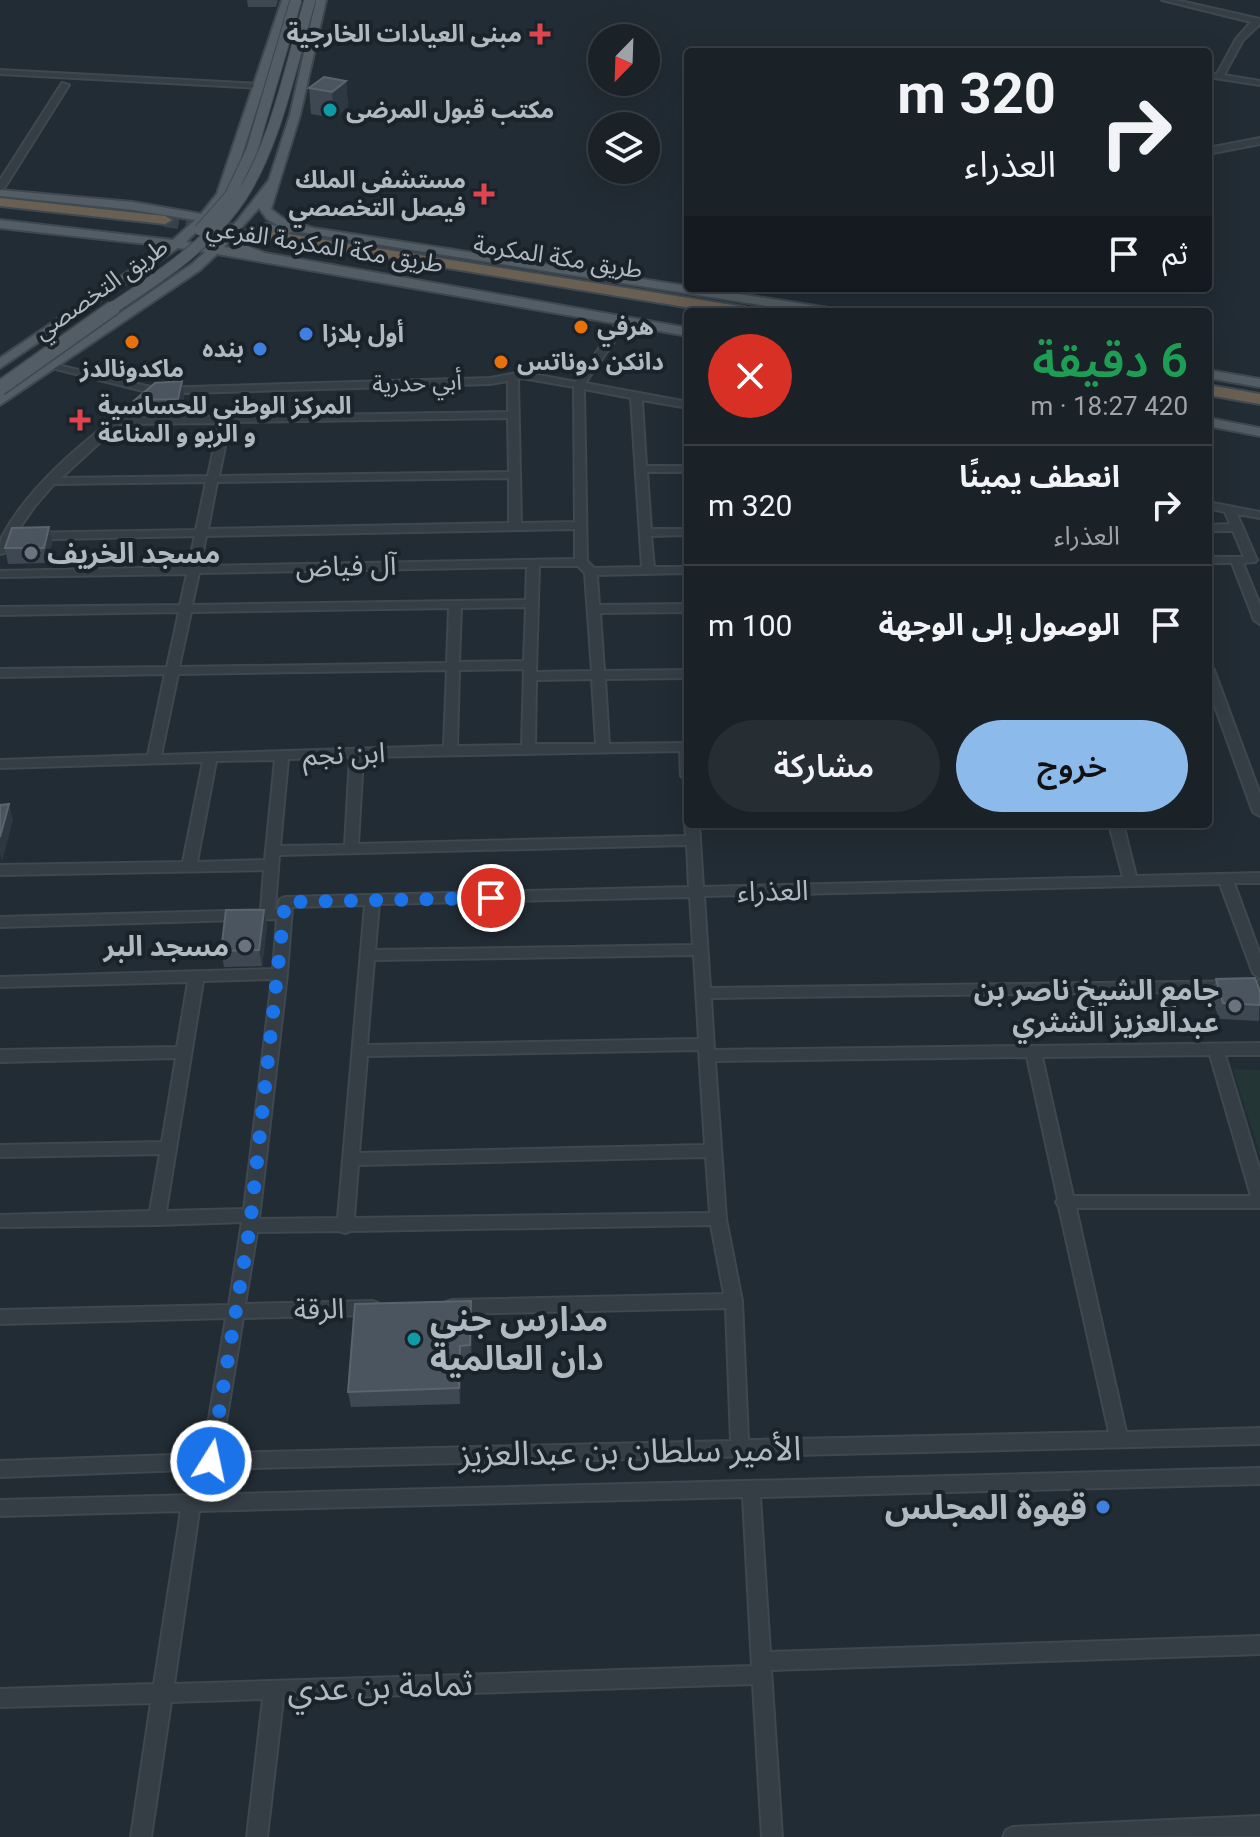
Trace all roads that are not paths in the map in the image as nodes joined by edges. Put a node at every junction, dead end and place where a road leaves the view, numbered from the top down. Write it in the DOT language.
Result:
graph roads {
  1 [pos="287,0"];
  2 [pos="296,0"];
  3 [pos="310,0"];
  4 [pos="321,0"];
  5 [pos="1166,0"];
  6 [pos="1191,0"];
  7 [pos="1259,19"];
  8 [pos="0,72"];
  9 [pos="1212,76"];
  10 [pos="1219,77"];
  11 [pos="0,82"];
  12 [pos="1260,83"];
  13 [pos="65,85"];
  14 [pos="258,89"];
  15 [pos="1260,141"];
  16 [pos="1212,150"];
  17 [pos="0,162"];
  18 [pos="13,164"];
  19 [pos="275,180"];
  20 [pos="0,190"];
  21 [pos="223,195"];
  22 [pos="0,202"];
  23 [pos="133,206"];
  24 [pos="0,214"];
  25 [pos="206,216"];
  26 [pos="0,224"];
  27 [pos="109,235"];
  28 [pos="345,237"];
  29 [pos="176,244"];
  30 [pos="215,250"];
  31 [pos="480,258"];
  32 [pos="313,265"];
  33 [pos="138,274"];
  34 [pos="178,280"];
  35 [pos="684,290"];
  36 [pos="474,291"];
  37 [pos="700,292"];
  38 [pos="718,308"];
  39 [pos="736,308"];
  40 [pos="803,308"];
  41 [pos="684,315"];
  42 [pos="624,320"];
  43 [pos="684,322"];
  44 [pos="684,331"];
  45 [pos="0,364"];
  46 [pos="49,366"];
  47 [pos="0,374"];
  48 [pos="513,375"];
  49 [pos="1212,376"];
  50 [pos="1260,384"];
  51 [pos="579,385"];
  52 [pos="0,388"];
  53 [pos="155,391"];
  54 [pos="1212,391"];
  55 [pos="636,395"];
  56 [pos="1260,399"];
  57 [pos="0,401"];
  58 [pos="684,404"];
  59 [pos="1212,404"];
  60 [pos="1260,412"];
  61 [pos="514,415"];
  62 [pos="225,420"];
  63 [pos="118,421"];
  64 [pos="1212,423"];
  65 [pos="1260,432"];
  66 [pos="642,469"];
  67 [pos="684,469"];
  68 [pos="514,475"];
  69 [pos="212,479"];
  70 [pos="51,481"];
  71 [pos="1212,506"];
  72 [pos="1230,510"];
  73 [pos="1260,515"];
  74 [pos="580,525"];
  75 [pos="515,527"];
  76 [pos="1236,527"];
  77 [pos="1212,528"];
  78 [pos="684,532"];
  79 [pos="202,533"];
  80 [pos="645,533"];
  81 [pos="7,537"];
  82 [pos="0,551"];
  83 [pos="1212,560"];
  84 [pos="1236,560"];
  85 [pos="533,562"];
  86 [pos="581,562"];
  87 [pos="194,569"];
  88 [pos="648,570"];
  89 [pos="684,570"];
  90 [pos="591,572"];
  91 [pos="0,574"];
  92 [pos="1254,590"];
  93 [pos="533,603"];
  94 [pos="455,605"];
  95 [pos="684,608"];
  96 [pos="185,609"];
  97 [pos="595,609"];
  98 [pos="0,611"];
  99 [pos="1260,620"];
  100 [pos="454,665"];
  101 [pos="529,670"];
  102 [pos="172,671"];
  103 [pos="0,673"];
  104 [pos="684,674"];
  105 [pos="600,676"];
  106 [pos="1212,681"];
  107 [pos="603,746"];
  108 [pos="684,747"];
  109 [pos="528,748"];
  110 [pos="450,750"];
  111 [pos="357,754"];
  112 [pos="282,757"];
  113 [pos="154,758"];
  114 [pos="210,759"];
  115 [pos="0,764"];
  116 [pos="1260,812"];
  117 [pos="1117,828"];
  118 [pos="693,832"];
  119 [pos="351,849"];
  120 [pos="272,858"];
  121 [pos="189,866"];
  122 [pos="0,870"];
  123 [pos="1260,878"];
  124 [pos="1226,880"];
  125 [pos="1131,882"];
  126 [pos="699,893"];
  127 [pos="372,901"];
  128 [pos="278,910"];
  129 [pos="0,922"];
  130 [pos="701,950"];
  131 [pos="368,955"];
  132 [pos="1260,973"];
  133 [pos="280,974"];
  134 [pos="196,977"];
  135 [pos="0,982"];
  136 [pos="1260,986"];
  137 [pos="703,993"];
  138 [pos="1216,1049"];
  139 [pos="1260,1049"];
  140 [pos="706,1050"];
  141 [pos="361,1051"];
  142 [pos="183,1052"];
  143 [pos="1033,1052"];
  144 [pos="0,1056"];
  145 [pos="167,1148"];
  146 [pos="0,1151"];
  147 [pos="713,1151"];
  148 [pos="353,1159"];
  149 [pos="1260,1200"];
  150 [pos="1064,1202"];
  151 [pos="157,1219"];
  152 [pos="718,1219"];
  153 [pos="250,1220"];
  154 [pos="0,1221"];
  155 [pos="345,1227"];
  156 [pos="734,1301"];
  157 [pos="439,1307"];
  158 [pos="392,1308"];
  159 [pos="237,1311"];
  160 [pos="0,1317"];
  161 [pos="1260,1436"];
  162 [pos="1119,1439"];
  163 [pos="740,1450"];
  164 [pos="211,1461"];
  165 [pos="0,1469"];
  166 [pos="1260,1476"];
  167 [pos="751,1488"];
  168 [pos="191,1503"];
  169 [pos="0,1508"];
  170 [pos="1260,1645"];
  171 [pos="760,1668"];
  172 [pos="274,1689"];
  173 [pos="160,1693"];
  174 [pos="0,1698"];
  175 [pos="1260,1826"];
  176 [pos="141,1837"];
  177 [pos="257,1837"];
  178 [pos="772,1837"];
  179 [pos="1013,1837"];
  1 -- 14 [label="main road"];
  2 -- 47 [label="main road, طريق التخصصي, bridge"];
  3 -- 52 [label="main road, طريق التخصصي, bridge"];
  4 -- 19 [label="main road"];
  5 -- 7 [label="street"];
  6 -- 7 [label="street"];
  7 -- 10 [label="street"];
  8 -- 14 [label="street"];
  9 -- 10 [label="street"];
  10 -- 12 [label="street"];
  11 -- 13 [label="street"];
  13 -- 14 [label="street"];
  13 -- 18 [label="street"];
  14 -- 21 [label="main road"];
  15 -- 16 [label="street"];
  17 -- 18 [label="street"];
  18 -- 20 [label="street"];
  19 -- 21 [label="main road"];
  19 -- 28 [label="main road, طريق مكة المكرمة الفرعي"];
  19 -- 30 [label="main road"];
  20 -- 23 [label="main road"];
  21 -- 23 [label="main road"];
  21 -- 25 [label="main road"];
  22 -- 24 [label="highway"];
  23 -- 25 [label="main road"];
  23 -- 27 [label="main road"];
  25 -- 29 [label="main road"];
  25 -- 30 [label="main road"];
  26 -- 27 [label="main road, طريق مكة المكرمة الفرعي"];
  27 -- 29 [label="main road, طريق مكة المكرمة الفرعي"];
  27 -- 33 [label="main road"];
  28 -- 31 [label="main road, طريق مكة المكرمة الفرعي"];
  28 -- 32 [label="main road"];
  29 -- 30 [label="main road, طريق مكة المكرمة الفرعي"];
  29 -- 33 [label="main road"];
  30 -- 32 [label="main road, طريق مكة المكرمة الفرعي"];
  30 -- 34 [label="main road"];
  31 -- 35 [label="main road, طريق مكة المكرمة الفرعي"];
  31 -- 39 [label="main road"];
  32 -- 34 [label="main road"];
  32 -- 36 [label="main road, طريق مكة المكرمة الفرعي"];
  33 -- 45 [label="main road"];
  34 -- 46 [label="main road"];
  36 -- 42 [label="main road, طريق مكة المكرمة الفرعي"];
  36 -- 43 [label="main road"];
  37 -- 40 [label="main road, طريق مكة المكرمة الفرعي"];
  38 -- 41 [label="highway, طريق مكة المكرمة"];
  42 -- 44 [label="main road, طريق مكة المكرمة الفرعي"];
  42 -- 51 [label="street"];
  46 -- 53 [label="street, أبي حدرية"];
  46 -- 57 [label="main road"];
  48 -- 51 [label="street, أبي حدرية"];
  48 -- 53 [label="street, أبي حدرية"];
  48 -- 61 [label="street"];
  49 -- 50 [label="highway"];
  51 -- 55 [label="street, أبي حدرية"];
  51 -- 74 [label="street"];
  53 -- 63 [label="street"];
  54 -- 56 [label="highway"];
  55 -- 58 [label="street, أبي حدرية"];
  55 -- 66 [label="street"];
  59 -- 60 [label="highway"];
  61 -- 62 [label="street"];
  61 -- 68 [label="street"];
  62 -- 63 [label="street"];
  62 -- 69 [label="street"];
  63 -- 70 [label="street"];
  64 -- 65 [label="main road"];
  66 -- 67 [label="street"];
  66 -- 80 [label="street"];
  68 -- 69 [label="street"];
  68 -- 75 [label="street"];
  69 -- 70 [label="street"];
  69 -- 79 [label="street"];
  70 -- 81 [label="street"];
  71 -- 72 [label="street"];
  72 -- 73 [label="street"];
  72 -- 76 [label="street"];
  74 -- 75 [label="street"];
  74 -- 86 [label="street"];
  75 -- 79 [label="street"];
  76 -- 77 [label="street"];
  76 -- 84 [label="street"];
  78 -- 80 [label="street"];
  79 -- 81 [label="street"];
  79 -- 87 [label="street"];
  80 -- 88 [label="street"];
  81 -- 82 [label="street"];
  83 -- 84 [label="street"];
  84 -- 92 [label="street"];
  85 -- 86 [label="street, آل فياض"];
  85 -- 87 [label="street, آل فياض"];
  85 -- 93 [label="street"];
  86 -- 90 [label="street"];
  87 -- 91 [label="street, آل فياض"];
  87 -- 96 [label="street"];
  88 -- 89 [label="street"];
  88 -- 90 [label="street"];
  90 -- 97 [label="street"];
  92 -- 99 [label="street"];
  93 -- 94 [label="street"];
  93 -- 101 [label="street"];
  94 -- 96 [label="street"];
  94 -- 100 [label="street"];
  95 -- 97 [label="street"];
  96 -- 98 [label="street"];
  96 -- 102 [label="street"];
  97 -- 105 [label="street"];
  100 -- 101 [label="street"];
  100 -- 102 [label="street"];
  100 -- 110 [label="street"];
  101 -- 105 [label="street"];
  101 -- 109 [label="street"];
  102 -- 103 [label="street"];
  102 -- 113 [label="street"];
  104 -- 105 [label="street"];
  105 -- 107 [label="street"];
  106 -- 116 [label="street"];
  107 -- 108 [label="street, ابن نجم"];
  107 -- 109 [label="street, ابن نجم"];
  109 -- 110 [label="street, ابن نجم"];
  110 -- 111 [label="street, ابن نجم"];
  111 -- 112 [label="street, ابن نجم"];
  111 -- 119 [label="street"];
  112 -- 114 [label="street, ابن نجم"];
  112 -- 120 [label="street"];
  113 -- 114 [label="street, ابن نجم"];
  113 -- 115 [label="street, ابن نجم"];
  114 -- 121 [label="street"];
  117 -- 125 [label="street"];
  118 -- 119 [label="street"];
  118 -- 126 [label="street"];
  119 -- 120 [label="street"];
  120 -- 121 [label="street"];
  120 -- 128 [label="street"];
  121 -- 122 [label="street"];
  123 -- 124 [label="street, العذراء"];
  124 -- 125 [label="street, العذراء"];
  124 -- 132 [label="street"];
  125 -- 126 [label="street, العذراء"];
  126 -- 127 [label="street, العذراء"];
  126 -- 130 [label="street"];
  127 -- 128 [label="street, العذراء"];
  127 -- 131 [label="street"];
  128 -- 129 [label="street, العذراء"];
  128 -- 133 [label="street"];
  130 -- 131 [label="street"];
  130 -- 137 [label="street"];
  131 -- 141 [label="street"];
  133 -- 134 [label="street"];
  133 -- 153 [label="street"];
  134 -- 135 [label="street"];
  134 -- 142 [label="street"];
  136 -- 137 [label="street"];
  137 -- 140 [label="street"];
  138 -- 139 [label="street"];
  138 -- 143 [label="street"];
  138 -- 149 [label="street"];
  140 -- 141 [label="street"];
  140 -- 143 [label="street"];
  140 -- 147 [label="street"];
  141 -- 148 [label="street"];
  142 -- 144 [label="street"];
  142 -- 145 [label="street"];
  143 -- 150 [label="street"];
  145 -- 146 [label="street"];
  145 -- 151 [label="street"];
  147 -- 148 [label="street"];
  147 -- 152 [label="street"];
  148 -- 155 [label="street"];
  149 -- 150 [label="street"];
  150 -- 162 [label="street"];
  151 -- 153 [label="street"];
  151 -- 154 [label="street"];
  152 -- 155 [label="street"];
  152 -- 156 [label="street"];
  153 -- 155 [label="street"];
  153 -- 159 [label="street"];
  156 -- 157 [label="street"];
  156 -- 163 [label="street"];
  158 -- 159 [label="street, الرقة"];
  159 -- 160 [label="street, الرقة"];
  159 -- 164 [label="street"];
  161 -- 162 [label="street, الأمير سلطان بن عبدالعزيز"];
  162 -- 163 [label="street, الأمير سلطان بن عبدالعزيز"];
  163 -- 164 [label="street, الأمير سلطان بن عبدالعزيز"];
  164 -- 165 [label="street, الأمير سلطان بن عبدالعزيز"];
  166 -- 167 [label="street, الأمير سلطان بن عبدالعزيز"];
  167 -- 168 [label="street, الأمير سلطان بن عبدالعزيز"];
  167 -- 171 [label="street"];
  168 -- 169 [label="street, الأمير سلطان بن عبدالعزيز"];
  168 -- 173 [label="street"];
  170 -- 171 [label="street, ثمامة بن عدي"];
  171 -- 172 [label="street, ثمامة بن عدي"];
  171 -- 178 [label="street"];
  172 -- 173 [label="street, ثمامة بن عدي"];
  172 -- 177 [label="street"];
  173 -- 174 [label="street, ثمامة بن عدي"];
  173 -- 176 [label="street"];
  175 -- 179 [label="street"];
}
